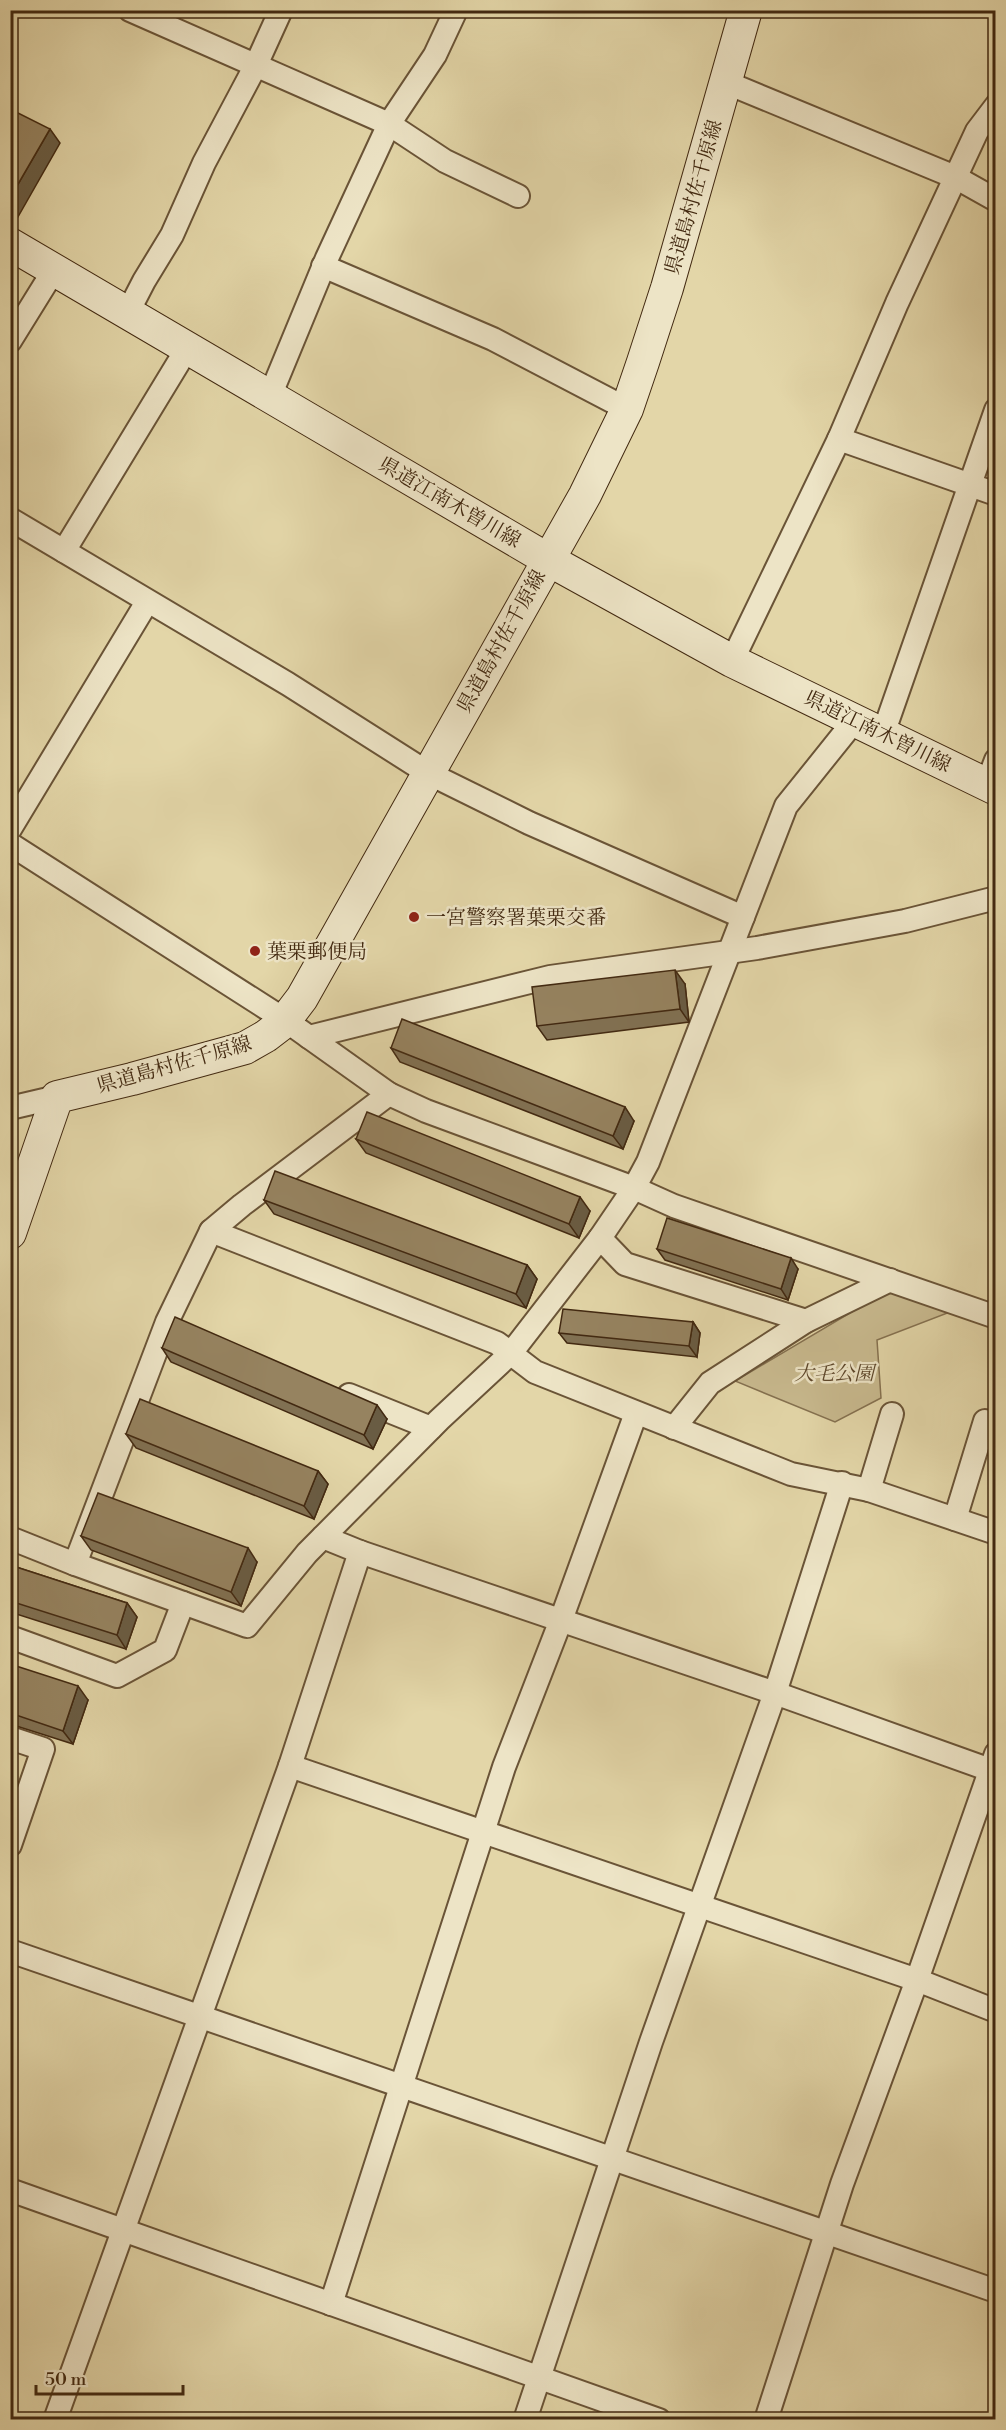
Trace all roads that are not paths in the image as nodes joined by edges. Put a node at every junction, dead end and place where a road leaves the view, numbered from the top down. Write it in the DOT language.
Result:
graph roads {
  1 [pos="130,10"];
  2 [pos="281,10"];
  3 [pos="456,10"];
  4 [pos="746,10"];
  5 [pos="256,65"];
  6 [pos="725,82"];
  7 [pos="996,106"];
  8 [pos="389,124"];
  9 [pos="955,177"];
  10 [pos="518,196"];
  11 [pos="996,200"];
  12 [pos="10,244"];
  13 [pos="323,266"];
  14 [pos="54,270"];
  15 [pos="128,312"];
  16 [pos="10,341"];
  17 [pos="188,347"];
  18 [pos="270,396"];
  19 [pos="627,409"];
  20 [pos="996,411"];
  21 [pos="839,439"];
  22 [pos="968,485"];
  23 [pos="996,494"];
  24 [pos="10,519"];
  25 [pos="64,550"];
  26 [pos="547,559"];
  27 [pos="147,602"];
  28 [pos="732,661"];
  29 [pos="855,720"];
  30 [pos="883,734"];
  31 [pos="428,773"];
  32 [pos="993,778"];
  33 [pos="10,830"];
  34 [pos="10,844"];
  35 [pos="996,898"];
  36 [pos="743,917"];
  37 [pos="729,952"];
  38 [pos="297,1028"];
  39 [pos="389,1094"];
  40 [pos="57,1097"];
  41 [pos="10,1108"];
  42 [pos="634,1188"];
  43 [pos="211,1232"];
  44 [pos="10,1233"];
  45 [pos="600,1238"];
  46 [pos="890,1280"];
  47 [pos="996,1317"];
  48 [pos="167,1322"];
  49 [pos="806,1322"];
  50 [pos="189,1330"];
  51 [pos="511,1353"];
  52 [pos="332,1388"];
  53 [pos="636,1413"];
  54 [pos="892,1414"];
  55 [pos="985,1421"];
  56 [pos="431,1428"];
  57 [pos="674,1428"];
  58 [pos="842,1483"];
  59 [pos="869,1490"];
  60 [pos="955,1519"];
  61 [pos="996,1533"];
  62 [pos="323,1537"];
  63 [pos="10,1538"];
  64 [pos="360,1552"];
  65 [pos="75,1564"];
  66 [pos="183,1603"];
  67 [pos="561,1620"];
  68 [pos="10,1636"];
  69 [pos="775,1693"];
  70 [pos="10,1738"];
  71 [pos="994,1765"];
  72 [pos="290,1766"];
  73 [pos="483,1833"];
  74 [pos="10,1845"];
  75 [pos="699,1906"];
  76 [pos="10,1951"];
  77 [pos="917,1980"];
  78 [pos="996,2011"];
  79 [pos="199,2016"];
  80 [pos="401,2086"];
  81 [pos="613,2160"];
  82 [pos="10,2190"];
  83 [pos="124,2229"];
  84 [pos="827,2233"];
  85 [pos="996,2291"];
  86 [pos="331,2304"];
  87 [pos="540,2378"];
  88 [pos="55,2420"];
  89 [pos="525,2420"];
  90 [pos="659,2420"];
  91 [pos="766,2420"];
  1 -- 5 [label="street"];
  2 -- 5 [label="street"];
  3 -- 8 [label="street"];
  4 -- 6 [label="main road, 県道島村佐千原線"];
  5 -- 8 [label="street"];
  5 -- 15 [label="street"];
  6 -- 9 [label="street"];
  6 -- 19 [label="main road, 県道島村佐千原線"];
  7 -- 9 [label="street"];
  8 -- 10 [label="street"];
  8 -- 13 [label="street"];
  9 -- 11 [label="street"];
  9 -- 21 [label="street"];
  12 -- 14 [label="main road, 県道江南木曽川線"];
  13 -- 18 [label="street"];
  13 -- 19 [label="street"];
  14 -- 15 [label="main road, 県道江南木曽川線"];
  14 -- 16 [label="street"];
  15 -- 17 [label="main road, 県道江南木曽川線"];
  17 -- 18 [label="main road, 県道江南木曽川線"];
  17 -- 25 [label="street"];
  18 -- 26 [label="main road, 県道江南木曽川線"];
  19 -- 26 [label="main road, 県道島村佐千原線"];
  20 -- 22 [label="street"];
  21 -- 22 [label="street"];
  21 -- 28 [label="street"];
  22 -- 23 [label="street"];
  22 -- 30 [label="street"];
  24 -- 25 [label="street"];
  25 -- 27 [label="street"];
  26 -- 28 [label="main road, 県道江南木曽川線"];
  26 -- 31 [label="main road, 県道島村佐千原線"];
  27 -- 31 [label="street"];
  27 -- 33 [label="street"];
  28 -- 29 [label="main road, 県道江南木曽川線"];
  29 -- 30 [label="main road, 県道江南木曽川線"];
  29 -- 36 [label="street"];
  30 -- 32 [label="main road, 県道江南木曽川線"];
  31 -- 36 [label="street"];
  31 -- 38 [label="main road, 県道島村佐千原線"];
  34 -- 38 [label="street"];
  35 -- 37 [label="street"];
  36 -- 37 [label="street"];
  37 -- 38 [label="street"];
  37 -- 42 [label="street"];
  38 -- 39 [label="street"];
  38 -- 40 [label="main road, 県道島村佐千原線"];
  39 -- 42 [label="street"];
  39 -- 43 [label="street"];
  40 -- 41 [label="street"];
  40 -- 44 [label="main road"];
  42 -- 45 [label="street"];
  42 -- 46 [label="street"];
  43 -- 48 [label="street"];
  43 -- 51 [label="street"];
  45 -- 49 [label="street"];
  45 -- 51 [label="street"];
  46 -- 47 [label="street"];
  46 -- 49 [label="street"];
  48 -- 50 [label="street"];
  48 -- 65 [label="street"];
  49 -- 57 [label="street"];
  51 -- 53 [label="street"];
  51 -- 56 [label="street"];
  52 -- 56 [label="street"];
  53 -- 57 [label="street"];
  53 -- 67 [label="street"];
  54 -- 59 [label="street"];
  55 -- 60 [label="street"];
  56 -- 62 [label="street"];
  57 -- 58 [label="street"];
  58 -- 59 [label="street"];
  58 -- 69 [label="street"];
  59 -- 60 [label="street"];
  60 -- 61 [label="street"];
  62 -- 64 [label="street"];
  62 -- 66 [label="street"];
  63 -- 65 [label="street"];
  64 -- 67 [label="street"];
  64 -- 72 [label="street"];
  65 -- 66 [label="street"];
  66 -- 68 [label="street"];
  67 -- 69 [label="street"];
  67 -- 73 [label="street"];
  69 -- 71 [label="street"];
  69 -- 75 [label="street"];
  70 -- 74 [label="street"];
  71 -- 77 [label="street"];
  72 -- 73 [label="street"];
  72 -- 79 [label="street"];
  73 -- 75 [label="street"];
  73 -- 80 [label="street"];
  75 -- 77 [label="street"];
  75 -- 81 [label="street"];
  76 -- 79 [label="street"];
  77 -- 78 [label="street"];
  77 -- 84 [label="street"];
  79 -- 80 [label="street"];
  79 -- 83 [label="street"];
  80 -- 81 [label="street"];
  80 -- 86 [label="street"];
  81 -- 84 [label="street"];
  81 -- 87 [label="street"];
  82 -- 83 [label="street"];
  83 -- 86 [label="street"];
  83 -- 88 [label="street"];
  84 -- 85 [label="street"];
  84 -- 91 [label="street"];
  86 -- 87 [label="street"];
  87 -- 89 [label="street"];
  87 -- 90 [label="street"];
}
